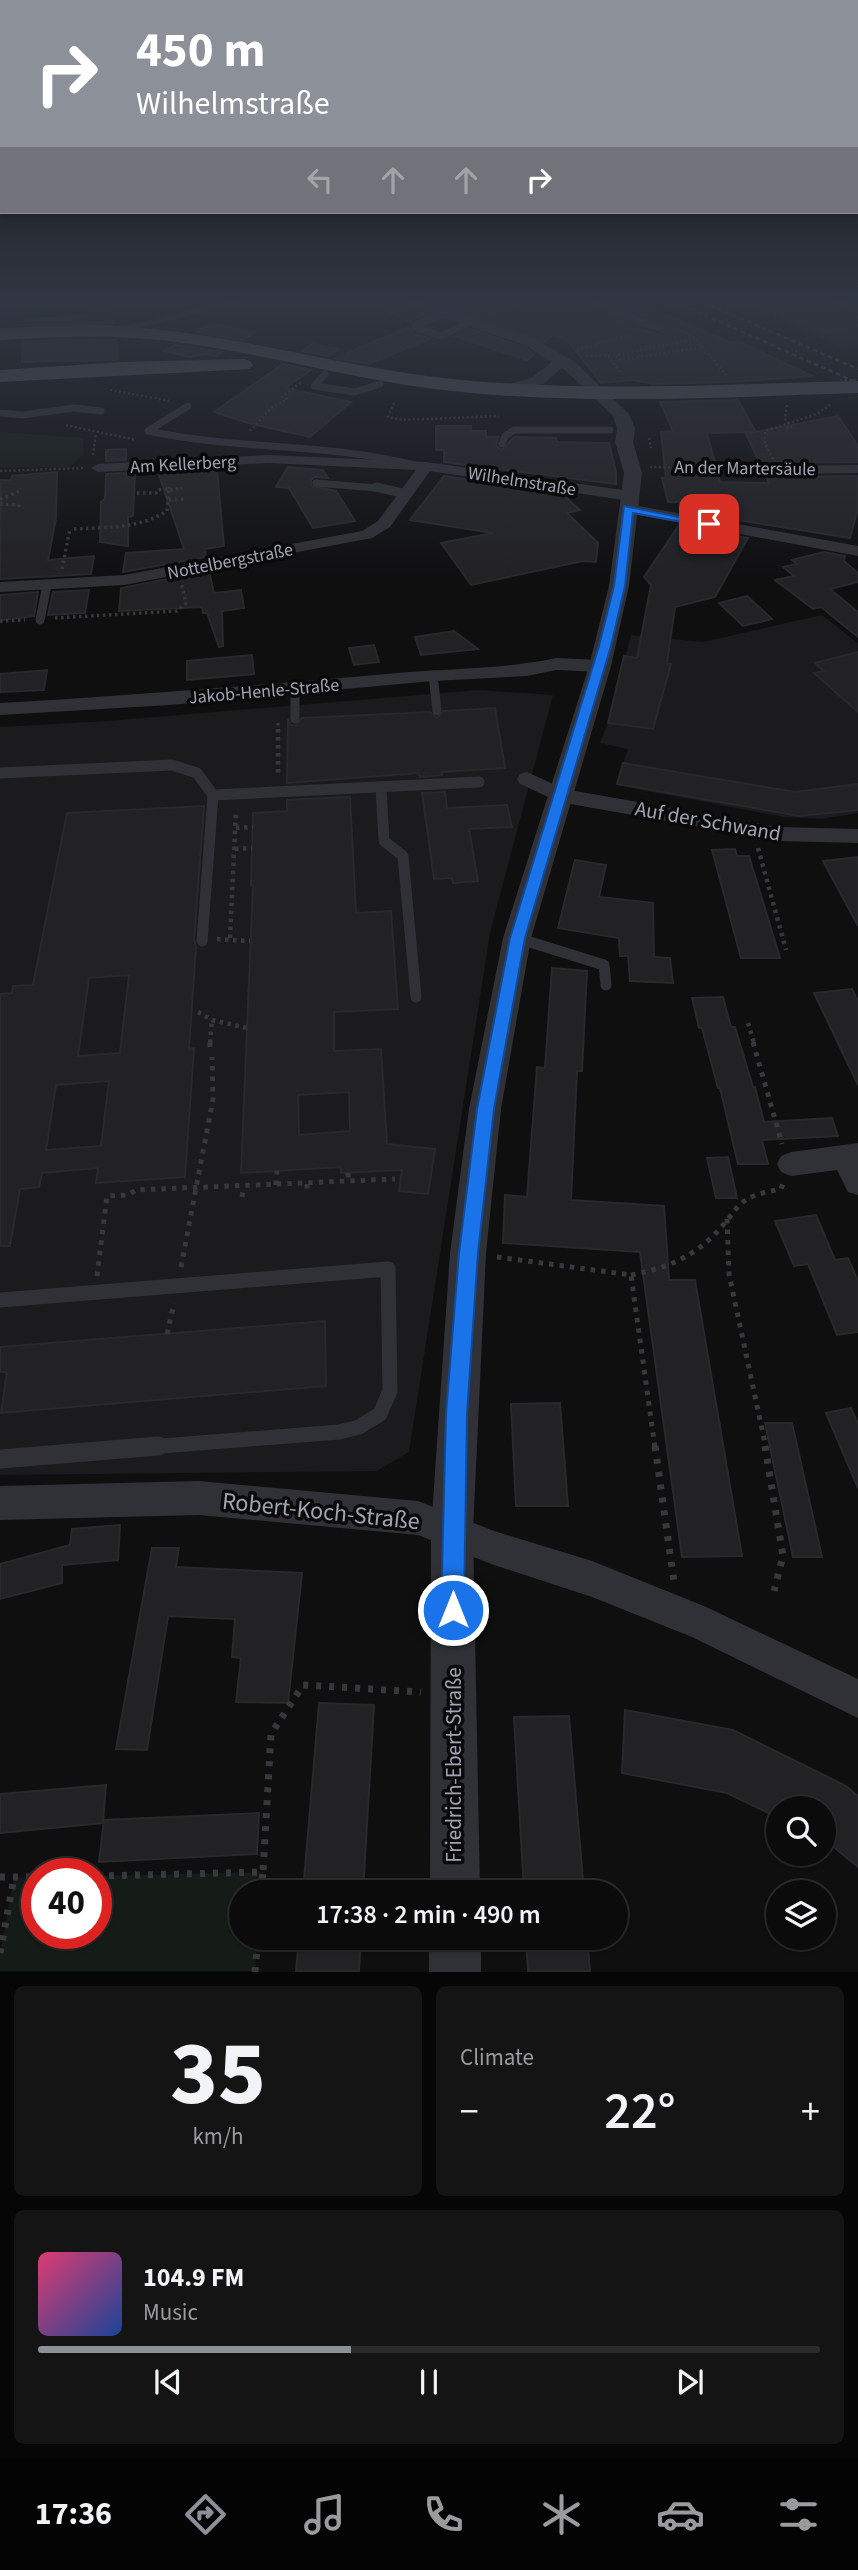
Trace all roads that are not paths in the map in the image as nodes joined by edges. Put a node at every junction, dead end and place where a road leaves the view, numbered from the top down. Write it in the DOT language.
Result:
graph roads {
  1 [pos="451,394"];
  2 [pos="562,394"];
  3 [pos="592,394"];
  4 [pos="688,394"];
  5 [pos="594,397"];
  6 [pos="188,406"];
  7 [pos="101,411"];
  8 [pos="0,414"];
  9 [pos="610,430"];
  10 [pos="624,442"];
  11 [pos="502,444"];
  12 [pos="268,459"];
  13 [pos="421,466"];
  14 [pos="777,466"];
  15 [pos="98,468"];
  16 [pos="858,469"];
  17 [pos="316,483"];
  18 [pos="406,494"];
  19 [pos="629,502"];
  20 [pos="858,551"];
  21 [pos="53,584"];
  22 [pos="0,587"];
  23 [pos="41,620"];
  24 [pos="598,672"];
  25 [pos="433,675"];
  26 [pos="294,697"];
  27 [pos="0,709"];
  28 [pos="437,711"];
  29 [pos="295,719"];
  30 [pos="0,773"];
  31 [pos="527,779"];
  32 [pos="479,782"];
  33 [pos="381,787"];
  34 [pos="213,794"];
  35 [pos="559,795"];
  36 [pos="858,836"];
  37 [pos="517,938"];
  38 [pos="202,941"];
  39 [pos="606,985"];
  40 [pos="416,998"];
  41 [pos="851,1156"];
  42 [pos="791,1164"];
  43 [pos="858,1183"];
  44 [pos="1,1300"];
  45 [pos="0,1459"];
  46 [pos="0,1503"];
  47 [pos="453,1531"];
  48 [pos="858,1699"];
  49 [pos="455,1880"];
  50 [pos="455,1950"];
  51 [pos="455,1972"];
  1 -- 5 [label="main road"];
  2 -- 5 [label="main road"];
  3 -- 5 [label="street"];
  4 -- 5 [label="main road"];
  5 -- 9 [label="street"];
  5 -- 10 [label="street, Friedrich-Ebert-Straße"];
  6 -- 13 [label="lane, Wilhelmstraße"];
  7 -- 8 [label="lane"];
  9 -- 10 [label="street"];
  9 -- 11 [label="lane"];
  10 -- 19 [label="street, Friedrich-Ebert-Straße"];
  12 -- 13 [label="street, Wilhelmstraße"];
  12 -- 15 [label="street, Am Kellerberg"];
  13 -- 18 [label="street, Nottelbergstraße"];
  13 -- 19 [label="street, Wilhelmstraße"];
  14 -- 16 [label="street, An der Martersäule"];
  17 -- 18 [label="lane"];
  18 -- 21 [label="street, Nottelbergstraße"];
  19 -- 20 [label="street, Wilhelmstraße"];
  19 -- 24 [label="street, Friedrich-Ebert-Straße"];
  21 -- 22 [label="street, Nottelbergstraße"];
  21 -- 23 [label="lane"];
  24 -- 25 [label="street, Jakob-Henle-Straße"];
  24 -- 35 [label="street, Friedrich-Ebert-Straße"];
  25 -- 26 [label="street, Jakob-Henle-Straße"];
  25 -- 28 [label="lane"];
  26 -- 27 [label="street, Jakob-Henle-Straße"];
  26 -- 29 [label="lane"];
  30 -- 34 [label="lane"];
  31 -- 35 [label="street, Auf der Schwand"];
  32 -- 33 [label="lane"];
  33 -- 34 [label="lane"];
  33 -- 40 [label="lane"];
  34 -- 38 [label="lane"];
  35 -- 36 [label="street, Auf der Schwand"];
  35 -- 37 [label="street, Friedrich-Ebert-Straße"];
  37 -- 39 [label="lane"];
  37 -- 47 [label="street, Friedrich-Ebert-Straße"];
  41 -- 42 [label="street"];
  41 -- 43 [label="street"];
  44 -- 45 [label="lane"];
  46 -- 47 [label="street, Robert-Koch-Straße"];
  47 -- 48 [label="street, Robert-Koch-Straße"];
  47 -- 49 [label="street, Friedrich-Ebert-Straße"];
  50 -- 51 [label="street"];
}
